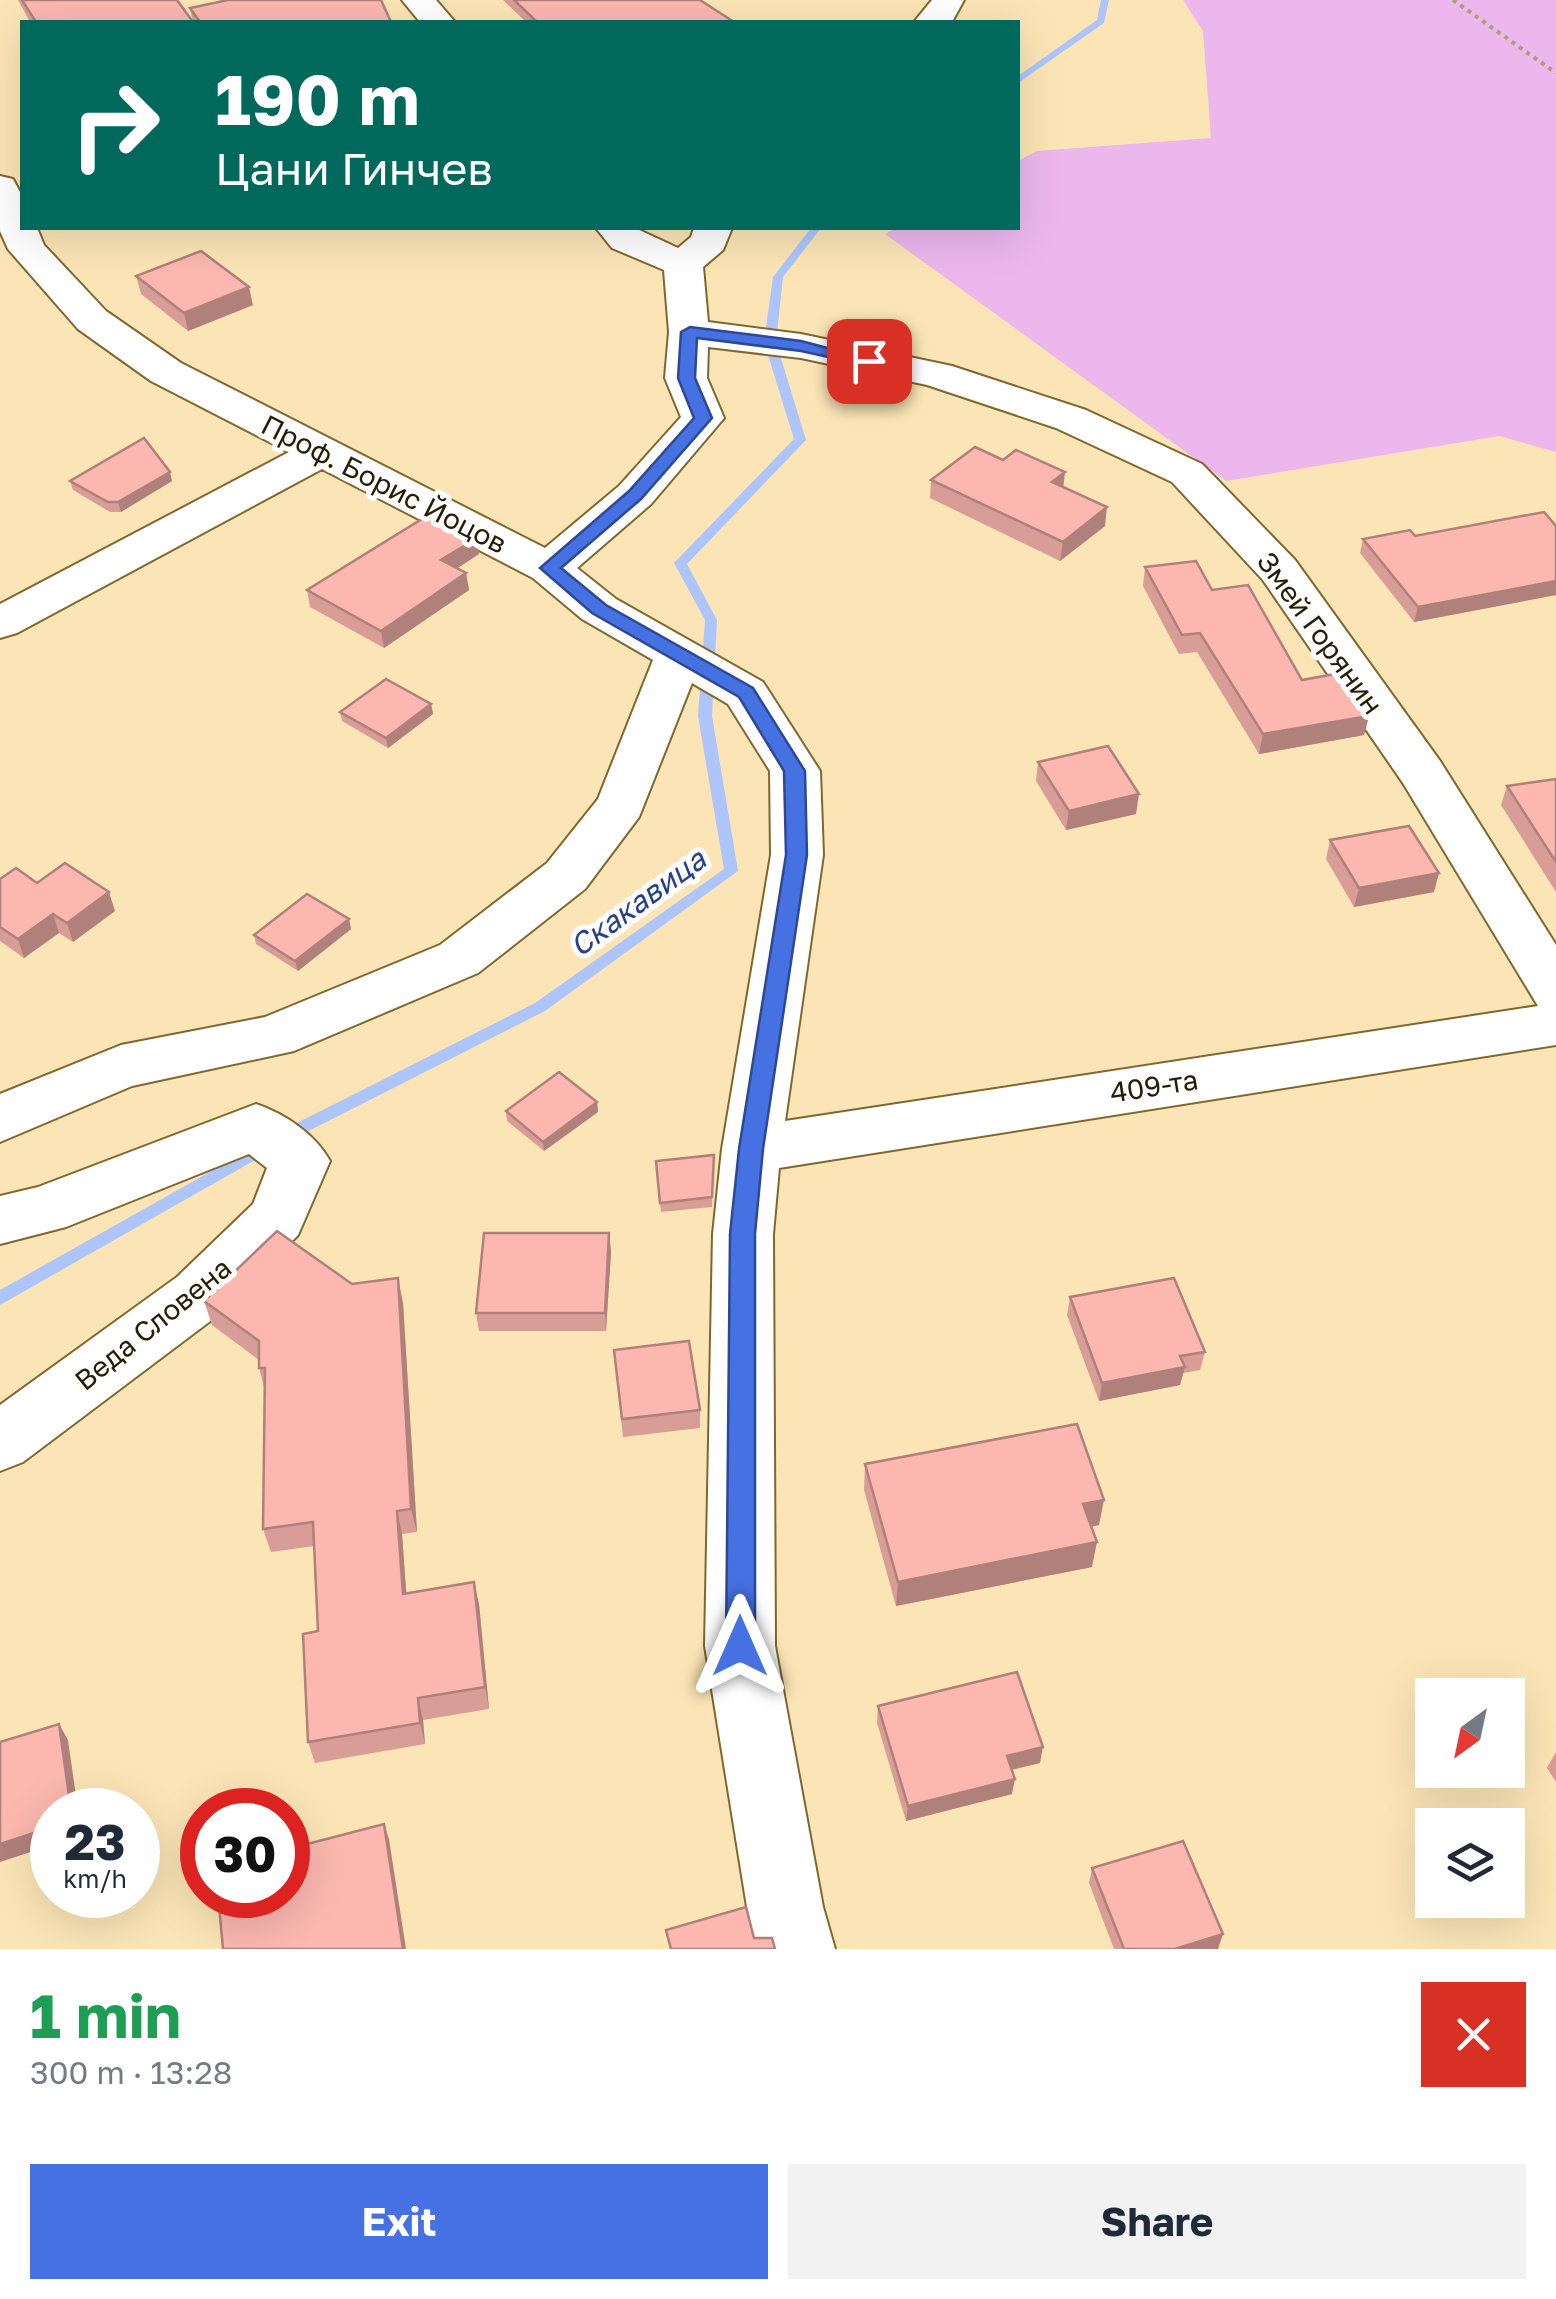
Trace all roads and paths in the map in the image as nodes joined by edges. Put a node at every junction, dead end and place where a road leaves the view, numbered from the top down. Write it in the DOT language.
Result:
graph roads {
  1 [pos="418,0"];
  2 [pos="1453,0"];
  3 [pos="436,20"];
  4 [pos="1556,73"];
  5 [pos="0,187"];
  6 [pos="618,230"];
  7 [pos="712,230"];
  8 [pos="683,264"];
  9 [pos="690,332"];
  10 [pos="320,453"];
  11 [pos="549,568"];
  12 [pos="0,623"];
  13 [pos="678,656"];
  14 [pos="1556,992"];
  15 [pos="1556,1024"];
  16 [pos="0,1119"];
  17 [pos="751,1149"];
  18 [pos="0,1220"];
  19 [pos="0,1442"];
  20 [pos="796,1949"];
  1 -- 3 [label="street"];
  2 -- 4 [label="path"];
  5 -- 10 [label="street, Проф. Борис Йоцов"];
  6 -- 8 [label="street"];
  7 -- 8 [label="street"];
  8 -- 9 [label="street"];
  9 -- 11 [label="street"];
  9 -- 14 [label="street, Змей Горянин"];
  10 -- 11 [label="street, Проф. Борис Йоцов"];
  10 -- 12 [label="street"];
  11 -- 13 [label="street, Проф. Борис Йоцов"];
  13 -- 16 [label="street"];
  13 -- 17 [label="street, Проф. Борис Йоцов"];
  15 -- 17 [label="street, 409-та"];
  17 -- 20 [label="street, Проф. Борис Йоцов"];
  18 -- 19 [label="street, Веда Словена"];
}
